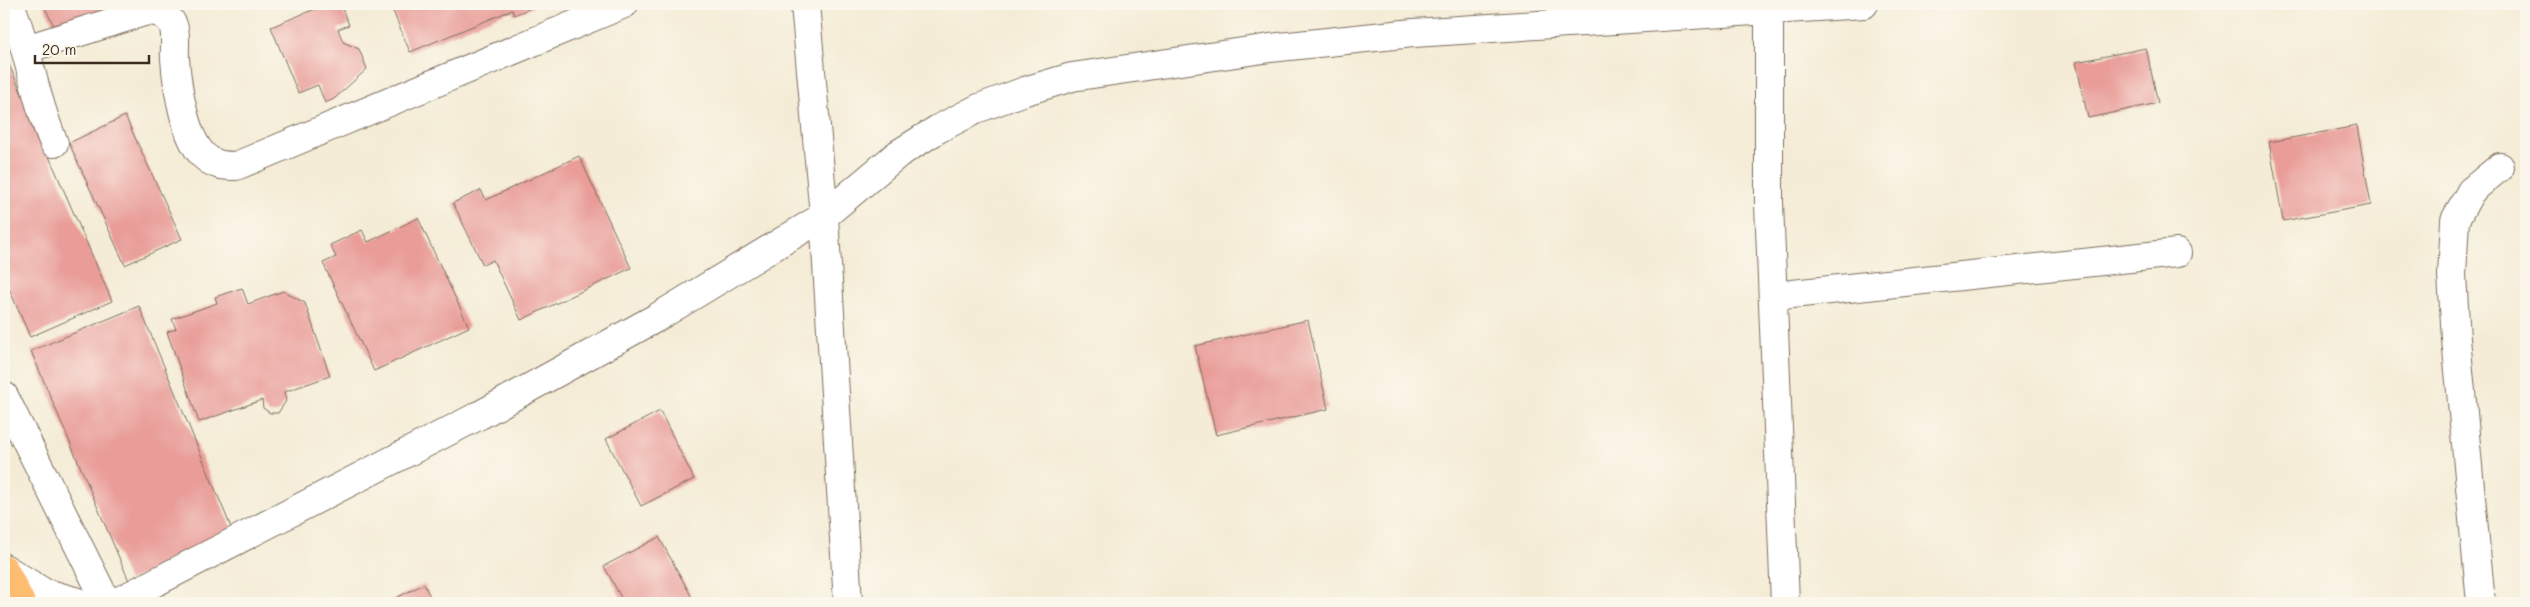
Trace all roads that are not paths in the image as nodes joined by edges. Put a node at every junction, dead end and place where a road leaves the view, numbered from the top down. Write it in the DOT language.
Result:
graph roads {
  1 [pos="10,4"];
  2 [pos="624,4"];
  3 [pos="805,4"];
  4 [pos="1864,4"];
  5 [pos="1769,7"];
  6 [pos="26,49"];
  7 [pos="54,143"];
  8 [pos="2500,167"];
  9 [pos="824,216"];
  10 [pos="2177,253"];
  11 [pos="1773,296"];
  12 [pos="4,396"];
  13 [pos="4,569"];
  14 [pos="21,603"];
  15 [pos="81,603"];
  16 [pos="107,603"];
  17 [pos="115,603"];
  18 [pos="848,603"];
  19 [pos="1785,603"];
  20 [pos="2481,603"];
  1 -- 6 [label="street"];
  2 -- 6 [label="street"];
  3 -- 9 [label="street"];
  4 -- 5 [label="street"];
  5 -- 9 [label="street"];
  5 -- 11 [label="street"];
  6 -- 7 [label="street"];
  8 -- 20 [label="street"];
  9 -- 17 [label="street"];
  9 -- 18 [label="street"];
  10 -- 11 [label="street"];
  11 -- 19 [label="street"];
  12 -- 16 [label="street"];
  13 -- 14 [label="highway"];
  13 -- 15 [label="street"];
}
